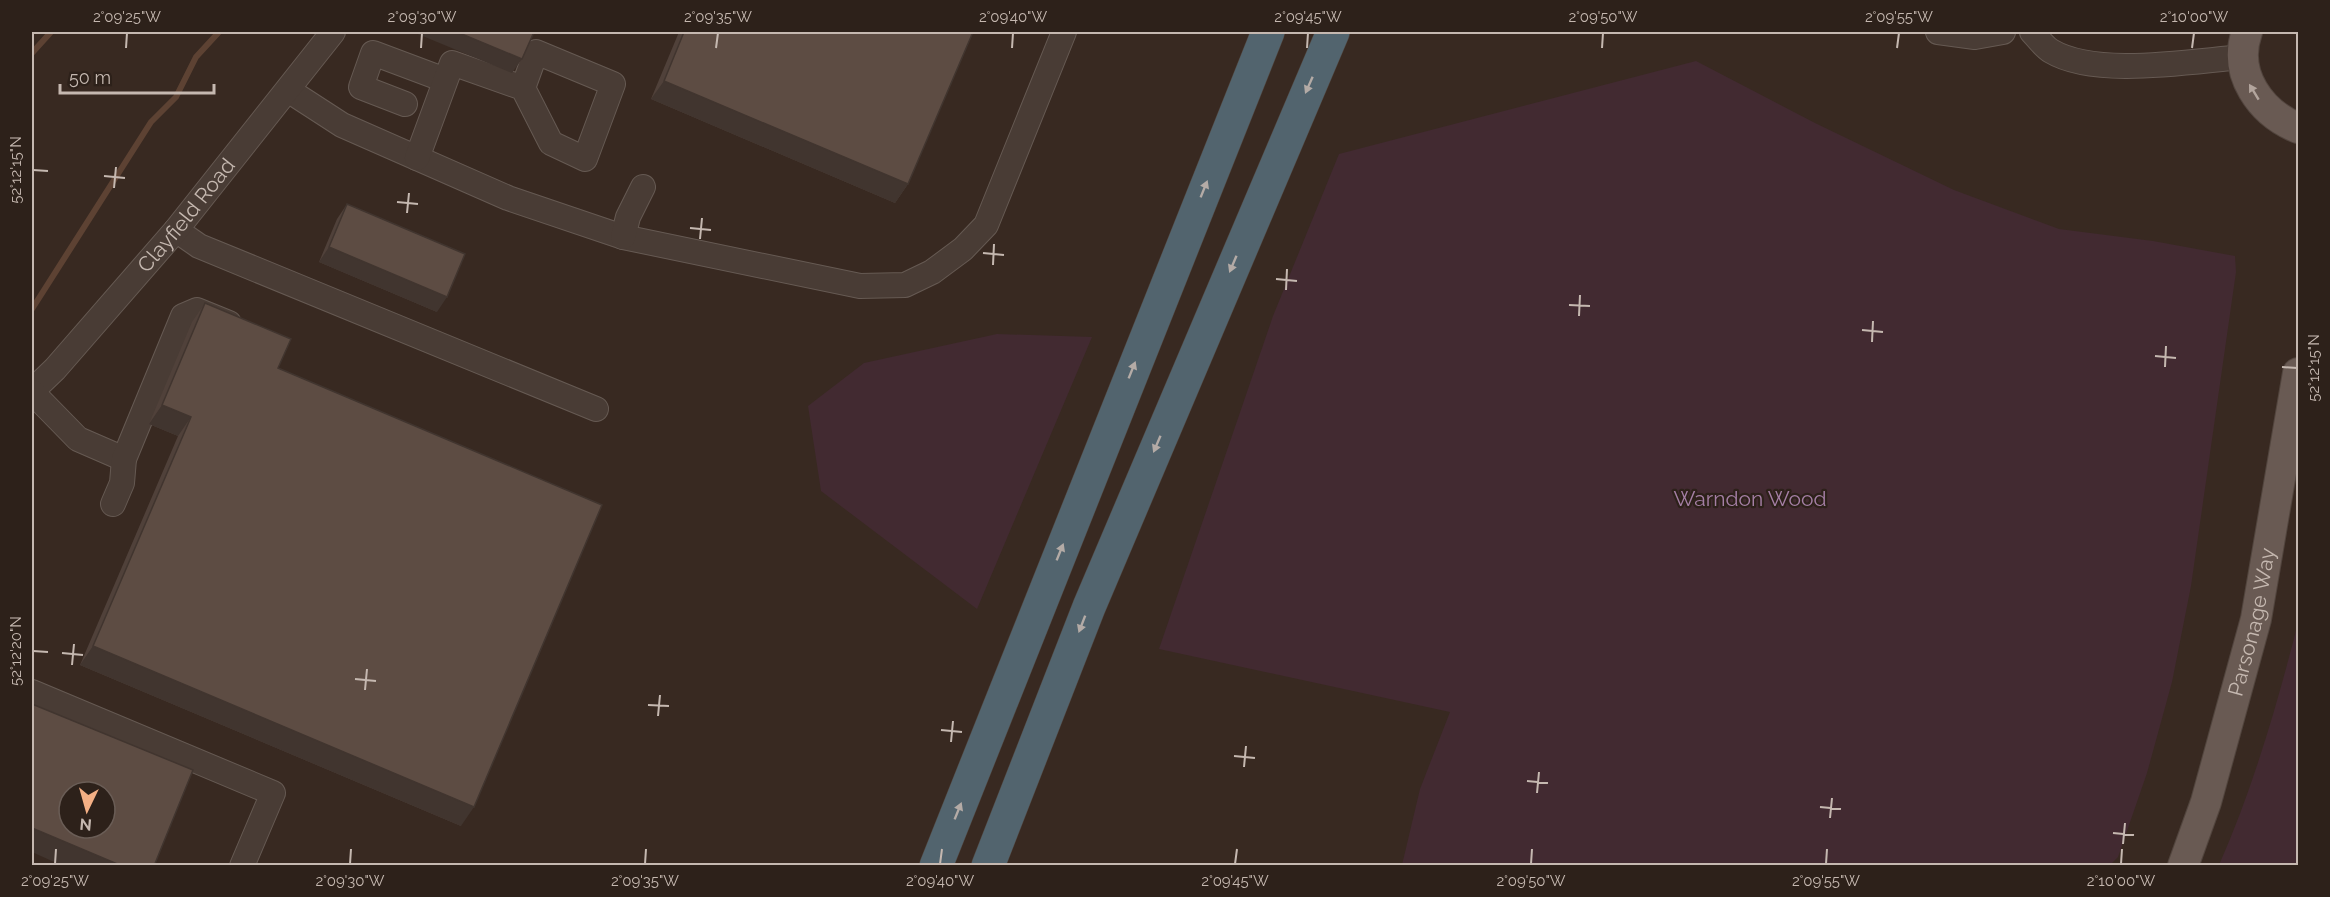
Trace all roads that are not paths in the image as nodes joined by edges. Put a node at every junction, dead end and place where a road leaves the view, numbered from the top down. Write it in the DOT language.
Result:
graph roads {
  1 [pos="333,32"];
  2 [pos="1064,32"];
  3 [pos="1268,32"];
  4 [pos="1333,32"];
  5 [pos="1938,32"];
  6 [pos="2003,32"];
  7 [pos="2032,32"];
  8 [pos="2245,44"];
  9 [pos="445,80"];
  10 [pos="523,88"];
  11 [pos="288,90"];
  12 [pos="405,104"];
  13 [pos="2293,131"];
  14 [pos="417,158"];
  15 [pos="643,187"];
  16 [pos="176,230"];
  17 [pos="623,237"];
  18 [pos="249,331"];
  19 [pos="2298,373"];
  20 [pos="32,392"];
  21 [pos="596,409"];
  22 [pos="124,459"];
  23 [pos="113,504"];
  24 [pos="32,692"];
  25 [pos="242,866"];
  26 [pos="936,866"];
  27 [pos="988,866"];
  28 [pos="2183,866"];
  1 -- 11 [label="street, Clayfield Road"];
  2 -- 17 [label="street"];
  26 -- 3 [label="highway, one-way"];
  4 -- 27 [label="highway, one-way"];
  5 -- 6 [label="street"];
  7 -- 8 [label="street"];
  13 -- 8 [label="main road, one-way"];
  9 -- 10 [label="street"];
  9 -- 12 [label="street"];
  9 -- 14 [label="street"];
  11 -- 14 [label="street"];
  11 -- 16 [label="street, Clayfield Road"];
  14 -- 17 [label="street"];
  15 -- 17 [label="street"];
  16 -- 20 [label="street, Clayfield Road"];
  16 -- 21 [label="street"];
  18 -- 22 [label="street"];
  19 -- 28 [label="main road, Parsonage Way"];
  20 -- 22 [label="street"];
  22 -- 23 [label="street"];
  24 -- 25 [label="street"];
}
